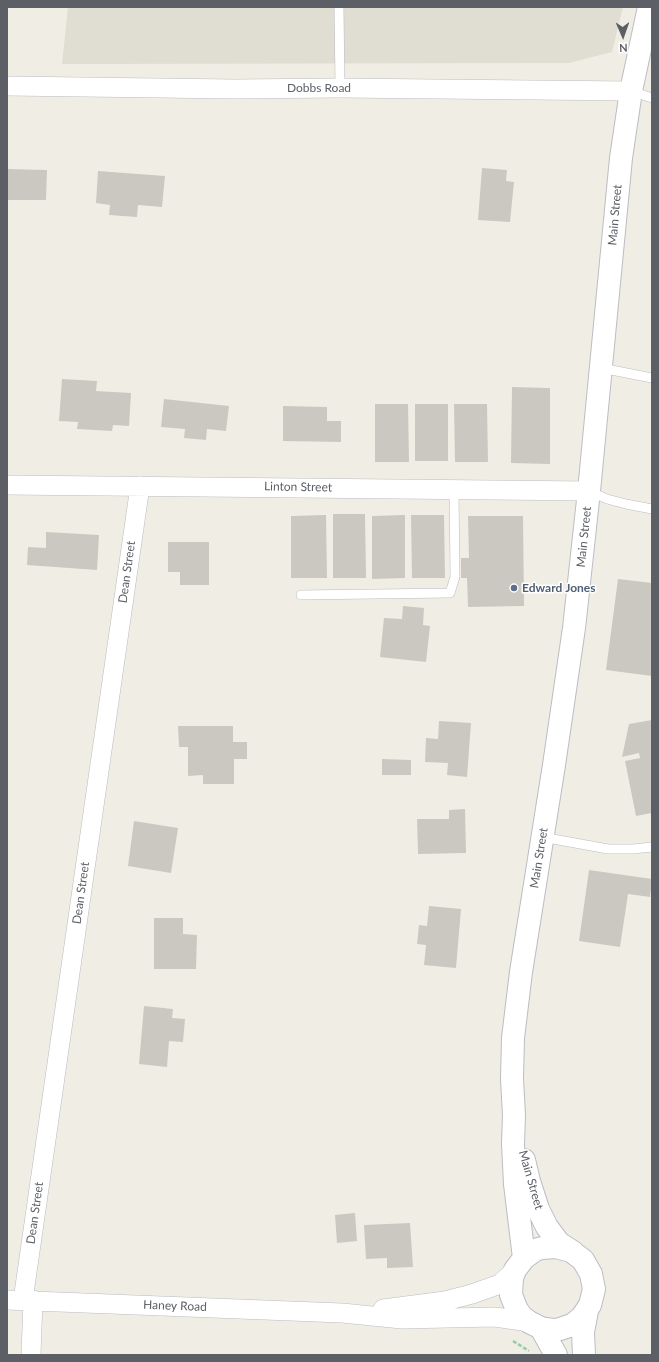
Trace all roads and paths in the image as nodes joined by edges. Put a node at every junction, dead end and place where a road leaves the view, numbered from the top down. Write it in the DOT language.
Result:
graph roads {
  1 [pos="339,7"];
  2 [pos="649,7"];
  3 [pos="7,86"];
  4 [pos="340,88"];
  5 [pos="632,91"];
  6 [pos="652,98"];
  7 [pos="601,368"];
  8 [pos="652,378"];
  9 [pos="7,485"];
  10 [pos="140,486"];
  11 [pos="454,489"];
  12 [pos="589,491"];
  13 [pos="652,509"];
  14 [pos="301,595"];
  15 [pos="542,837"];
  16 [pos="652,847"];
  17 [pos="516,1123"];
  18 [pos="577,1255"];
  19 [pos="519,1264"];
  20 [pos="21,1300"];
  21 [pos="587,1311"];
  22 [pos="342,1313"];
  23 [pos="535,1325"];
  24 [pos="31,1355"];
  25 [pos="556,1355"];
  26 [pos="584,1355"];
  1 -- 4 [label="lane"];
  2 -- 5 [label="main road, Main Street"];
  3 -- 4 [label="street, Dobbs Road"];
  4 -- 5 [label="street, Dobbs Road"];
  5 -- 6 [label="lane"];
  5 -- 7 [label="main road, Main Street"];
  7 -- 8 [label="lane"];
  7 -- 12 [label="main road, Main Street"];
  9 -- 10 [label="street, Linton Street"];
  10 -- 11 [label="street, Linton Street"];
  10 -- 20 [label="street, Dean Street"];
  11 -- 12 [label="street, Linton Street"];
  11 -- 14 [label="lane"];
  12 -- 13 [label="lane"];
  12 -- 15 [label="main road, Main Street"];
  15 -- 16 [label="lane"];
  15 -- 17 [label="main road, Main Street"];
  17 -- 18 [label="main road, Main Street"];
  17 -- 19 [label="main road, Main Street"];
  18 -- 19 [label="main road"];
  18 -- 21 [label="main road, Main Street"];
  19 -- 22 [label="street, Haney Road"];
  19 -- 23 [label="main road, Main Street"];
  20 -- 22 [label="street, Haney Road"];
  20 -- 24 [label="street, Dean Street"];
  21 -- 23 [label="main road"];
  21 -- 26 [label="main road, Main Street"];
  22 -- 23 [label="street, Haney Road"];
  23 -- 25 [label="main road, Main Street"];
}
